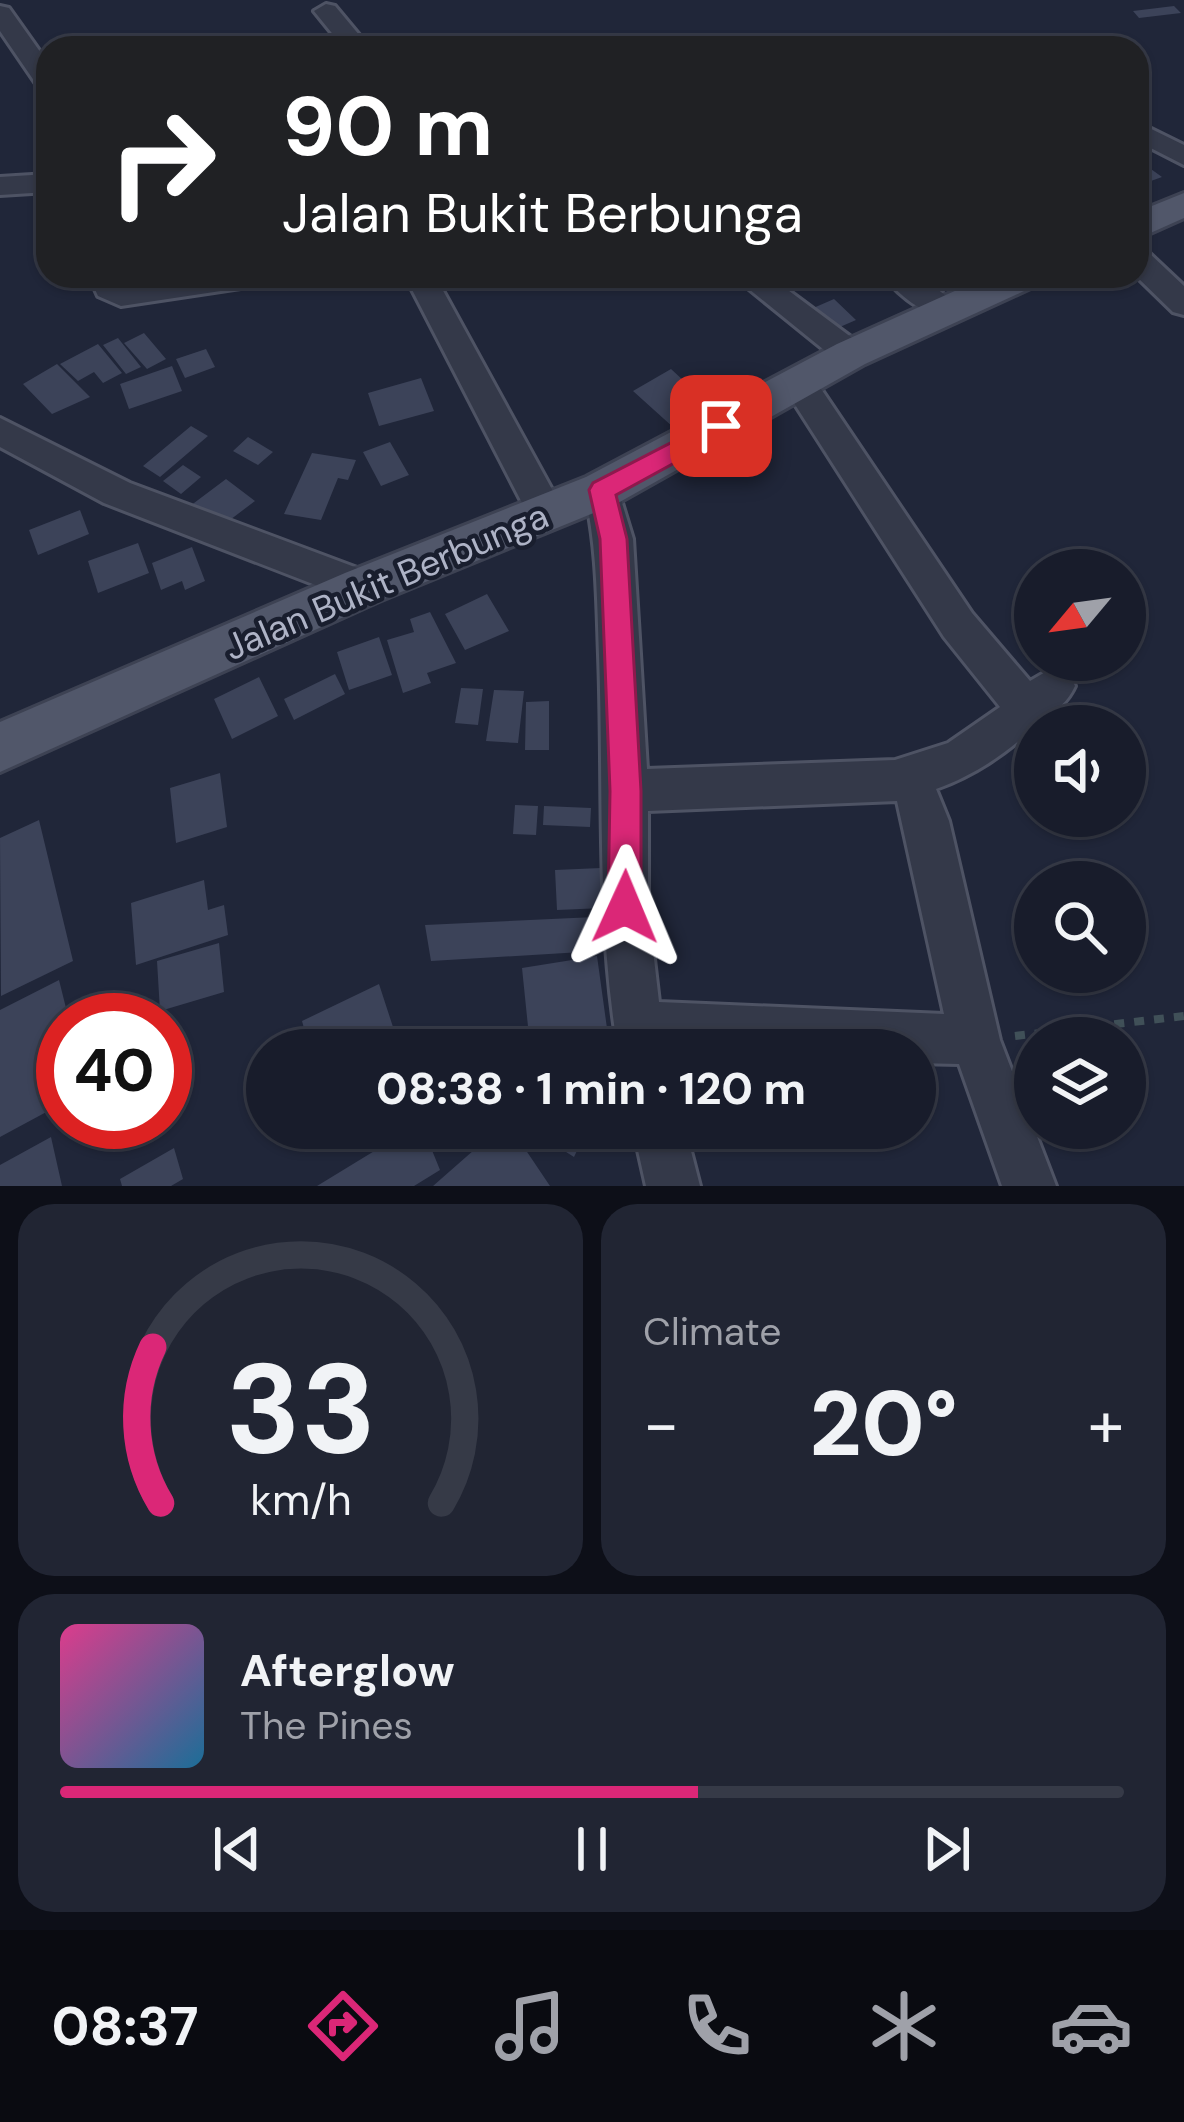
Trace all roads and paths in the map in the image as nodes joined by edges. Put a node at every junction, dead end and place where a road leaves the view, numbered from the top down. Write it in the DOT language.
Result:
graph roads {
  1 [pos="326,11"];
  2 [pos="0,13"];
  3 [pos="347,36"];
  4 [pos="36,65"];
  5 [pos="1149,137"];
  6 [pos="1184,156"];
  7 [pos="36,184"];
  8 [pos="0,186"];
  9 [pos="1184,204"];
  10 [pos="1149,221"];
  11 [pos="1149,270"];
  12 [pos="109,288"];
  13 [pos="170,288"];
  14 [pos="426,288"];
  15 [pos="764,288"];
  16 [pos="916,288"];
  17 [pos="994,288"];
  18 [pos="1184,304"];
  19 [pos="945,308"];
  20 [pos="851,354"];
  21 [pos="800,383"];
  22 [pos="0,431"];
  23 [pos="602,490"];
  24 [pos="548,514"];
  25 [pos="362,587"];
  26 [pos="0,747"];
  27 [pos="909,778"];
  28 [pos="626,791"];
  29 [pos="1184,1016"];
  30 [pos="640,1029"];
  31 [pos="936,1040"];
  32 [pos="975,1040"];
  33 [pos="664,1149"];
  34 [pos="673,1186"];
  35 [pos="1029,1186"];
  1 -- 3 [label="street"];
  2 -- 4 [label="street"];
  5 -- 6 [label="street"];
  7 -- 8 [label="street"];
  9 -- 10 [label="main road"];
  11 -- 18 [label="street"];
  12 -- 13 [label="street"];
  14 -- 24 [label="street"];
  15 -- 20 [label="street"];
  16 -- 19 [label="street"];
  17 -- 19 [label="main road, Jalan Bukit Berbunga"];
  19 -- 20 [label="main road, Jalan Bukit Berbunga"];
  20 -- 21 [label="main road, Jalan Bukit Berbunga"];
  21 -- 23 [label="main road, Jalan Bukit Berbunga"];
  21 -- 27 [label="street"];
  22 -- 25 [label="street"];
  23 -- 24 [label="main road, Jalan Bukit Berbunga"];
  23 -- 28 [label="street"];
  24 -- 25 [label="main road, Jalan Bukit Berbunga"];
  25 -- 26 [label="main road, Jalan Bukit Berbunga"];
  27 -- 28 [label="street"];
  27 -- 32 [label="street"];
  28 -- 30 [label="street"];
  29 -- 32 [label="path"];
  31 -- 32 [label="street"];
  32 -- 35 [label="street"];
  33 -- 34 [label="street"];
}
